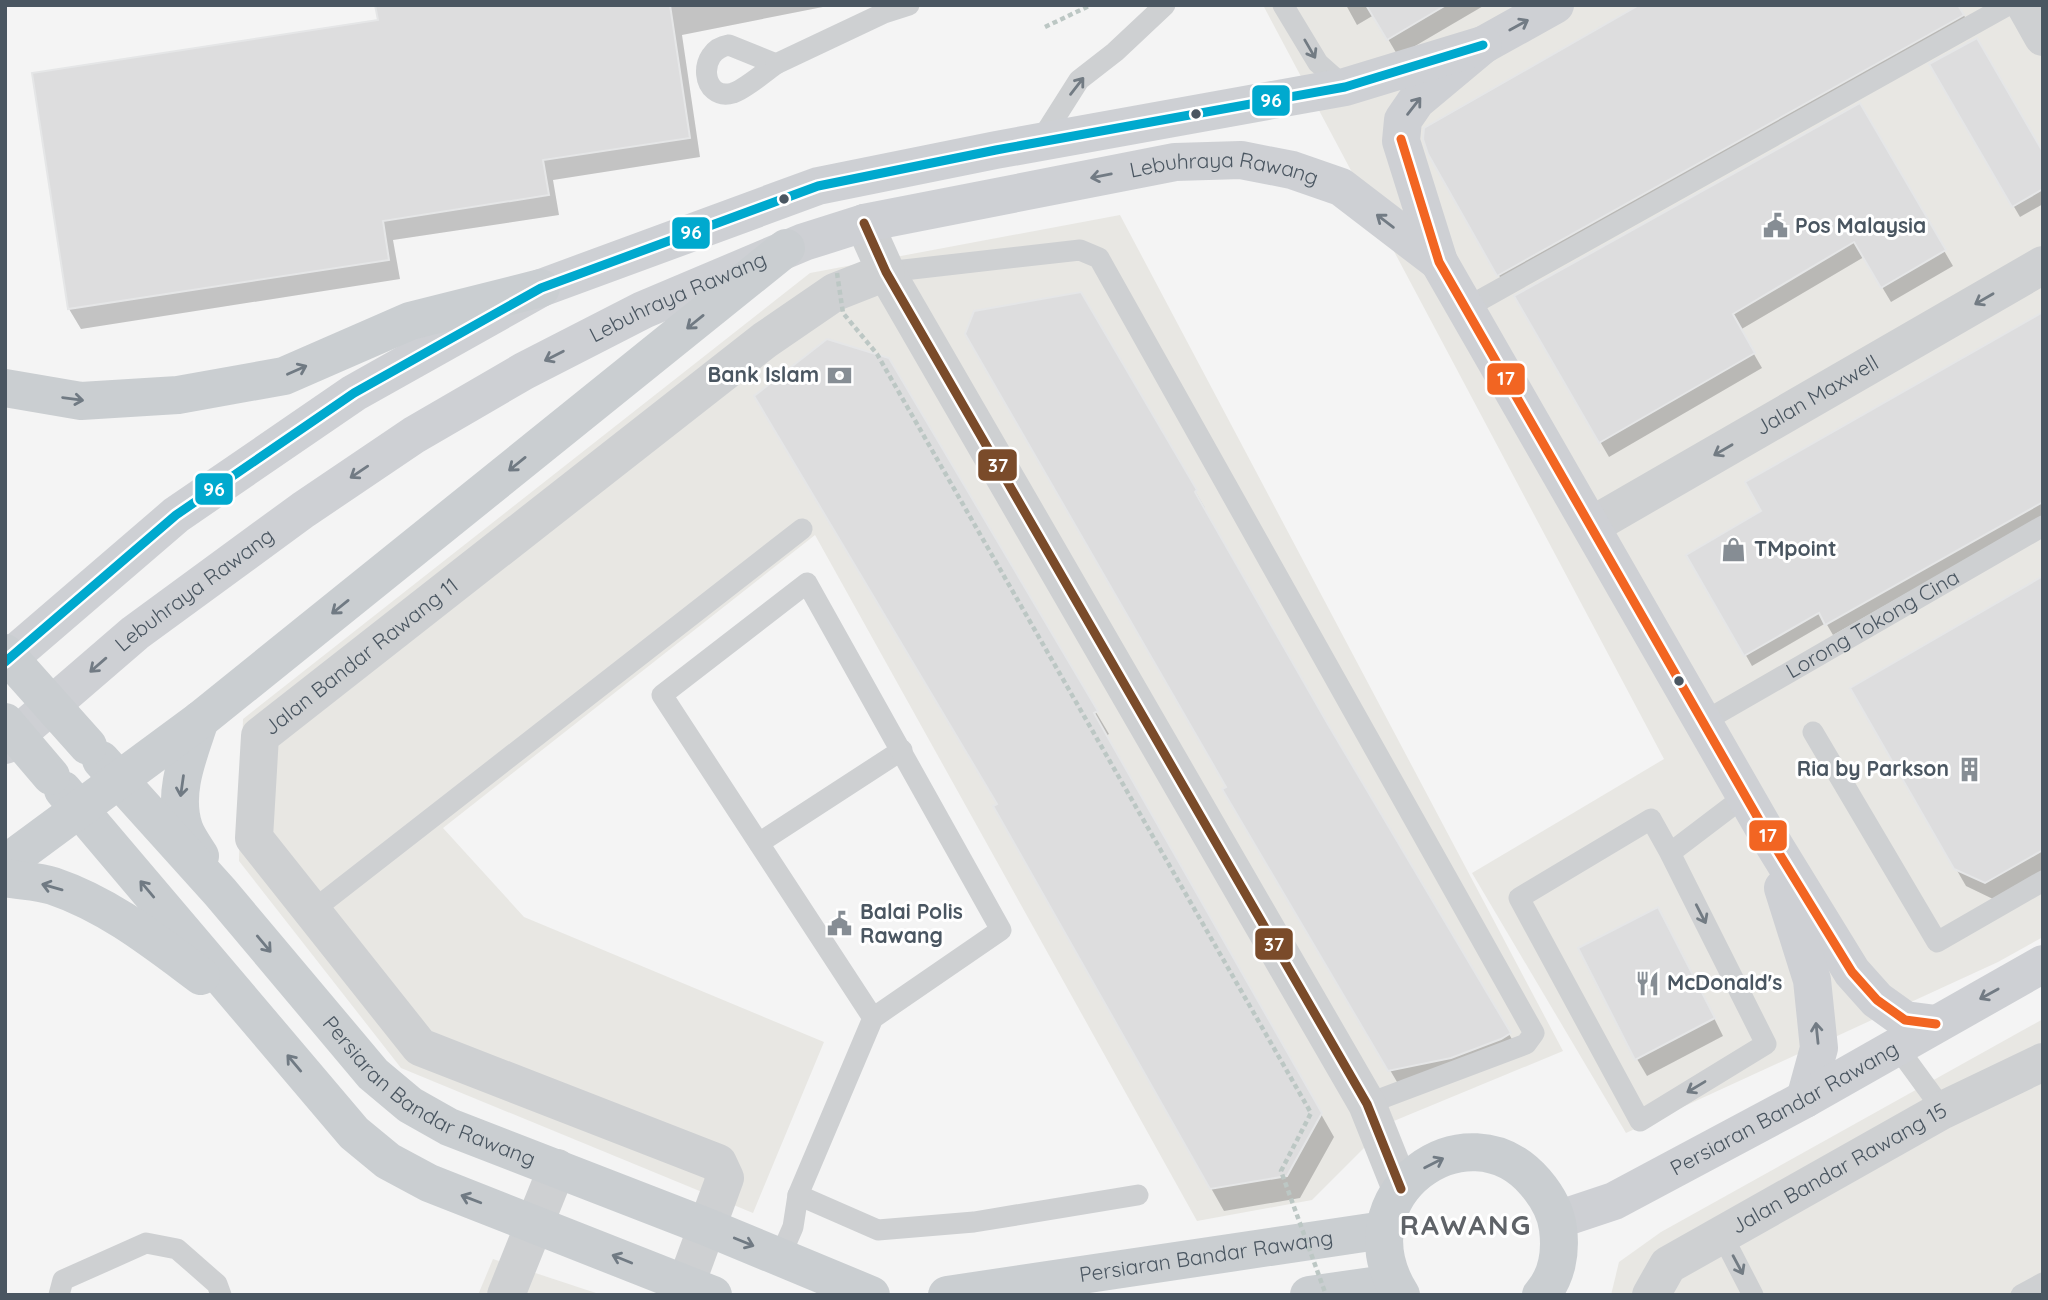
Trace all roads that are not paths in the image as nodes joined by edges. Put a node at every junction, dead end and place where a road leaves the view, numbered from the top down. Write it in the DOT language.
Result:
graph roads {
  1 [pos="909,5"];
  2 [pos="1164,5"];
  3 [pos="1283,5"];
  4 [pos="1555,5"];
  5 [pos="2008,5"];
  6 [pos="2025,5"];
  7 [pos="2043,37"];
  8 [pos="1483,45"];
  9 [pos="776,64"];
  10 [pos="1345,87"];
  11 [pos="1039,143"];
  12 [pos="864,223"];
  13 [pos="786,248"];
  14 [pos="1440,262"];
  15 [pos="2043,265"];
  16 [pos="886,272"];
  17 [pos="541,288"];
  18 [pos="1466,308"];
  19 [pos="5,388"];
  20 [pos="1591,526"];
  21 [pos="2043,526"];
  22 [pos="802,529"];
  23 [pos="5,653"];
  24 [pos="5,662"];
  25 [pos="200,720"];
  26 [pos="5,722"];
  27 [pos="1703,722"];
  28 [pos="1813,732"];
  29 [pos="5,745"];
  30 [pos="902,750"];
  31 [pos="118,780"];
  32 [pos="1745,796"];
  33 [pos="80,809"];
  34 [pos="1766,832"];
  35 [pos="759,843"];
  36 [pos="1670,853"];
  37 [pos="5,864"];
  38 [pos="5,878"];
  39 [pos="2043,881"];
  40 [pos="220,892"];
  41 [pos="312,911"];
  42 [pos="2043,964"];
  43 [pos="253,1015"];
  44 [pos="873,1018"];
  45 [pos="1936,1024"];
  46 [pos="1897,1047"];
  47 [pos="2043,1062"];
  48 [pos="1805,1099"];
  49 [pos="1367,1104"];
  50 [pos="1942,1110"];
  51 [pos="557,1168"];
  52 [pos="1401,1188"];
  53 [pos="798,1195"];
  54 [pos="1138,1195"];
  55 [pos="1557,1220"];
  56 [pos="534,1224"];
  57 [pos="707,1227"];
  58 [pos="1384,1230"];
  59 [pos="1722,1235"];
  60 [pos="780,1257"];
  61 [pos="2043,1283"];
  62 [pos="699,1289"];
  63 [pos="1399,1291"];
  64 [pos="59,1295"];
  65 [pos="221,1295"];
  66 [pos="506,1295"];
  67 [pos="871,1295"];
  68 [pos="947,1295"];
  69 [pos="1310,1295"];
  70 [pos="1541,1295"];
  71 [pos="1651,1295"];
  72 [pos="1753,1295"];
  73 [pos="2021,1295"];
  1 -- 9 [label="lane"];
  11 -- 2 [label="lane, one-way"];
  3 -- 10 [label="lane, one-way"];
  8 -- 4 [label="street, one-way"];
  5 -- 18 [label="lane"];
  6 -- 7 [label="street"];
  8 -- 10 [label="street"];
  14 -- 8 [label="street, one-way"];
  10 -- 11 [label="street"];
  11 -- 17 [label="street"];
  12 -- 13 [label="street, Lebuhraya Rawang"];
  14 -- 12 [label="street, Lebuhraya Rawang, one-way"];
  12 -- 16 [label="street"];
  13 -- 25 [label="main road, one-way"];
  13 -- 29 [label="street, Lebuhraya Rawang, one-way"];
  14 -- 18 [label="street"];
  15 -- 20 [label="street, Jalan Maxwell, one-way"];
  16 -- 41 [label="street, Jalan Bandar Rawang 11"];
  16 -- 49 [label="street"];
  16 -- 49 [label="lane"];
  19 -- 17 [label="main road, one-way"];
  17 -- 24 [label="street"];
  18 -- 20 [label="street"];
  20 -- 27 [label="street"];
  21 -- 27 [label="lane, Lorong Tokong Cina"];
  22 -- 41 [label="lane"];
  23 -- 31 [label="main road, Persiaran Bandar Rawang, bridge"];
  25 -- 31 [label="main road"];
  25 -- 40 [label="main road, one-way"];
  26 -- 33 [label="main road, bridge"];
  27 -- 32 [label="street"];
  28 -- 39 [label="lane"];
  30 -- 35 [label="lane"];
  30 -- 35 [label="lane"];
  30 -- 44 [label="lane"];
  31 -- 33 [label="main road"];
  31 -- 40 [label="main road, Persiaran Bandar Rawang"];
  32 -- 34 [label="street"];
  32 -- 36 [label="lane"];
  33 -- 37 [label="main road"];
  43 -- 33 [label="main road, one-way"];
  34 -- 45 [label="street"];
  48 -- 34 [label="street, one-way"];
  35 -- 44 [label="lane"];
  36 -- 36 [label="lane, one-way"];
  43 -- 38 [label="main road, one-way"];
  40 -- 51 [label="main road, Persiaran Bandar Rawang, one-way"];
  41 -- 57 [label="street, Jalan Bandar Rawang 11"];
  42 -- 45 [label="street, Persiaran Bandar Rawang, one-way"];
  56 -- 43 [label="main road, one-way"];
  44 -- 53 [label="lane"];
  45 -- 46 [label="street, Persiaran Bandar Rawang"];
  46 -- 48 [label="street, Persiaran Bandar Rawang"];
  46 -- 50 [label="lane"];
  47 -- 50 [label="street, Jalan Bandar Rawang 15"];
  48 -- 55 [label="street, Persiaran Bandar Rawang"];
  49 -- 52 [label="street"];
  50 -- 59 [label="street, Jalan Bandar Rawang 15"];
  51 -- 56 [label="street"];
  51 -- 57 [label="main road, Persiaran Bandar Rawang"];
  52 -- 55 [label="main road, one-way"];
  52 -- 58 [label="main road"];
  53 -- 54 [label="lane"];
  53 -- 60 [label="lane"];
  55 -- 70 [label="main road"];
  62 -- 56 [label="main road, one-way"];
  56 -- 66 [label="street"];
  57 -- 60 [label="main road, Persiaran Bandar Rawang, one-way"];
  57 -- 62 [label="street, Jalan Bandar Rawang 11"];
  58 -- 63 [label="main road"];
  58 -- 68 [label="main road, Persiaran Bandar Rawang"];
  59 -- 71 [label="street, Jalan Bandar Rawang 15"];
  59 -- 72 [label="lane, one-way"];
  60 -- 67 [label="main road, Persiaran Bandar Rawang"];
  61 -- 73 [label="lane"];
  63 -- 69 [label="main road"];
  64 -- 65 [label="lane"];
}
